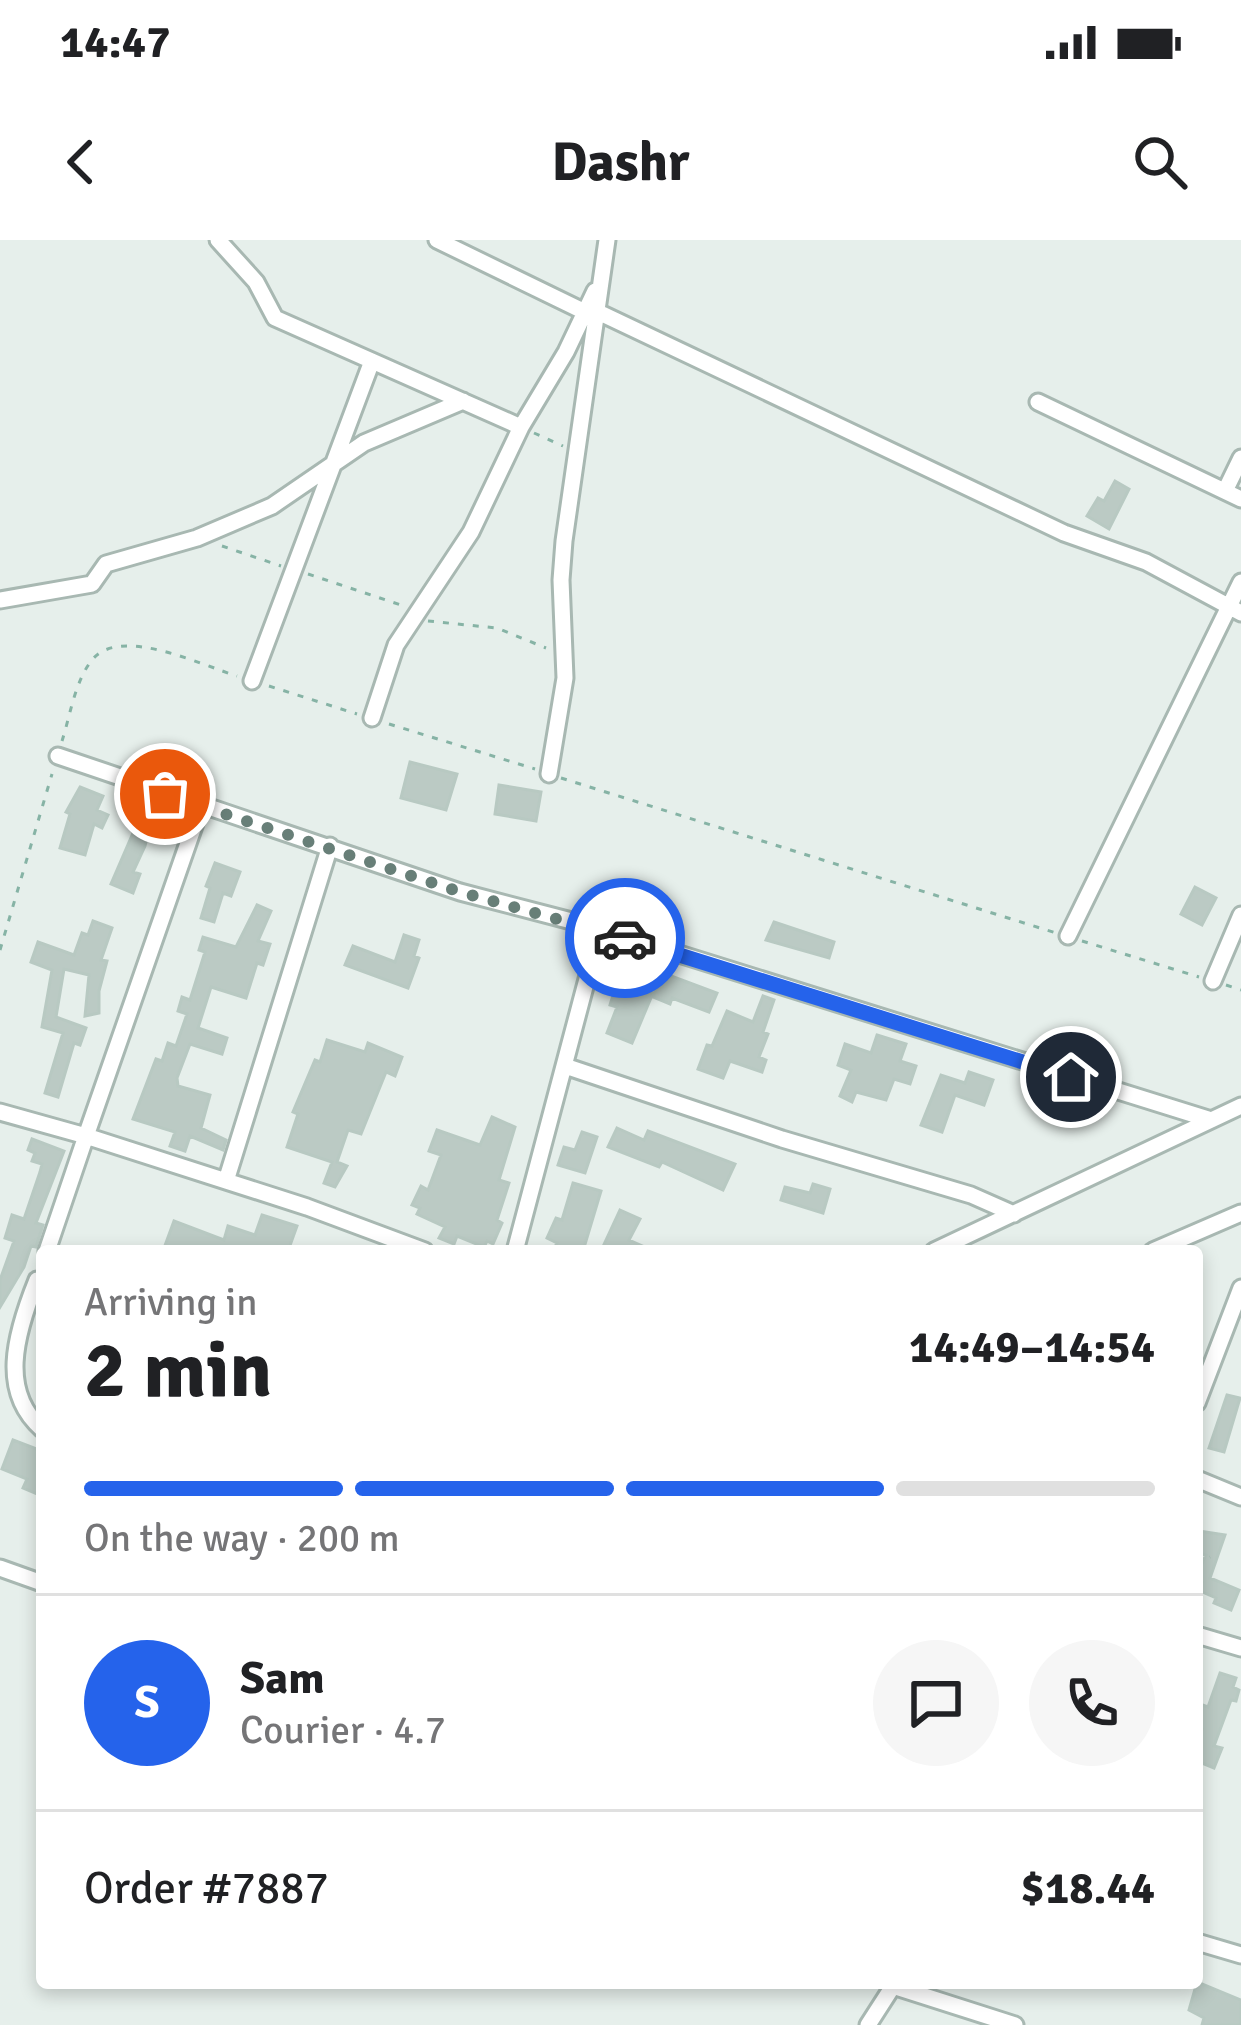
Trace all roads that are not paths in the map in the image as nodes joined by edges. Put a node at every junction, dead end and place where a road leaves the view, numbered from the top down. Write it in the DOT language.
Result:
graph roads {
  1 [pos="218,240"];
  2 [pos="437,240"];
  3 [pos="607,240"];
  4 [pos="591,312"];
  5 [pos="372,361"];
  6 [pos="463,401"];
  7 [pos="1038,402"];
  8 [pos="521,427"];
  9 [pos="1241,458"];
  10 [pos="333,464"];
  11 [pos="1225,491"];
  12 [pos="1241,499"];
  13 [pos="1241,582"];
  14 [pos="0,600"];
  15 [pos="1235,610"];
  16 [pos="252,681"];
  17 [pos="372,718"];
  18 [pos="58,756"];
  19 [pos="549,774"];
  20 [pos="201,806"];
  21 [pos="330,846"];
  22 [pos="1241,915"];
  23 [pos="600,930"];
  24 [pos="1068,937"];
  25 [pos="1213,981"];
  26 [pos="945,1029"];
  27 [pos="565,1066"];
  28 [pos="1241,1106"];
  29 [pos="0,1112"];
  30 [pos="1208,1120"];
  31 [pos="86,1136"];
  32 [pos="226,1180"];
  33 [pos="1241,1213"];
  34 [pos="1014,1214"];
  35 [pos="49,1245"];
  36 [pos="408,1245"];
  37 [pos="516,1245"];
  38 [pos="947,1245"];
  39 [pos="1168,1245"];
  40 [pos="36,1286"];
  41 [pos="1241,1288"];
  42 [pos="1233,1336"];
  43 [pos="1203,1392"];
  44 [pos="36,1425"];
  45 [pos="1203,1481"];
  46 [pos="1241,1497"];
  47 [pos="0,1568"];
  48 [pos="36,1581"];
  49 [pos="1203,1637"];
  50 [pos="1241,1648"];
  51 [pos="1203,1944"];
  52 [pos="1241,1955"];
  53 [pos="891,1989"];
  54 [pos="909,1989"];
  55 [pos="868,2025"];
  56 [pos="1015,2025"];
  1 -- 5 [label="street"];
  2 -- 4 [label="street"];
  3 -- 4 [label="street"];
  4 -- 8 [label="street"];
  4 -- 15 [label="street"];
  4 -- 19 [label="street"];
  5 -- 6 [label="street"];
  5 -- 10 [label="street"];
  6 -- 8 [label="street"];
  6 -- 10 [label="street"];
  7 -- 11 [label="street"];
  8 -- 17 [label="street"];
  9 -- 11 [label="street"];
  10 -- 14 [label="street"];
  10 -- 16 [label="street"];
  11 -- 12 [label="street"];
  13 -- 15 [label="street"];
  15 -- 24 [label="street"];
  18 -- 20 [label="street"];
  20 -- 21 [label="street"];
  20 -- 31 [label="street"];
  21 -- 23 [label="street"];
  21 -- 32 [label="street"];
  22 -- 25 [label="street"];
  23 -- 27 [label="street"];
  23 -- 30 [label="street"];
  26 -- 28 [label="street"];
  27 -- 34 [label="street"];
  27 -- 37 [label="street"];
  28 -- 30 [label="street"];
  29 -- 31 [label="street"];
  30 -- 34 [label="street"];
  31 -- 32 [label="street"];
  31 -- 35 [label="street"];
  32 -- 36 [label="street"];
  33 -- 39 [label="street"];
  34 -- 38 [label="street"];
  40 -- 44 [label="street"];
  41 -- 42 [label="street"];
  42 -- 43 [label="street"];
  45 -- 46 [label="street"];
  47 -- 48 [label="street"];
  49 -- 50 [label="street"];
  51 -- 52 [label="street"];
  53 -- 55 [label="street"];
  54 -- 56 [label="street"];
}
